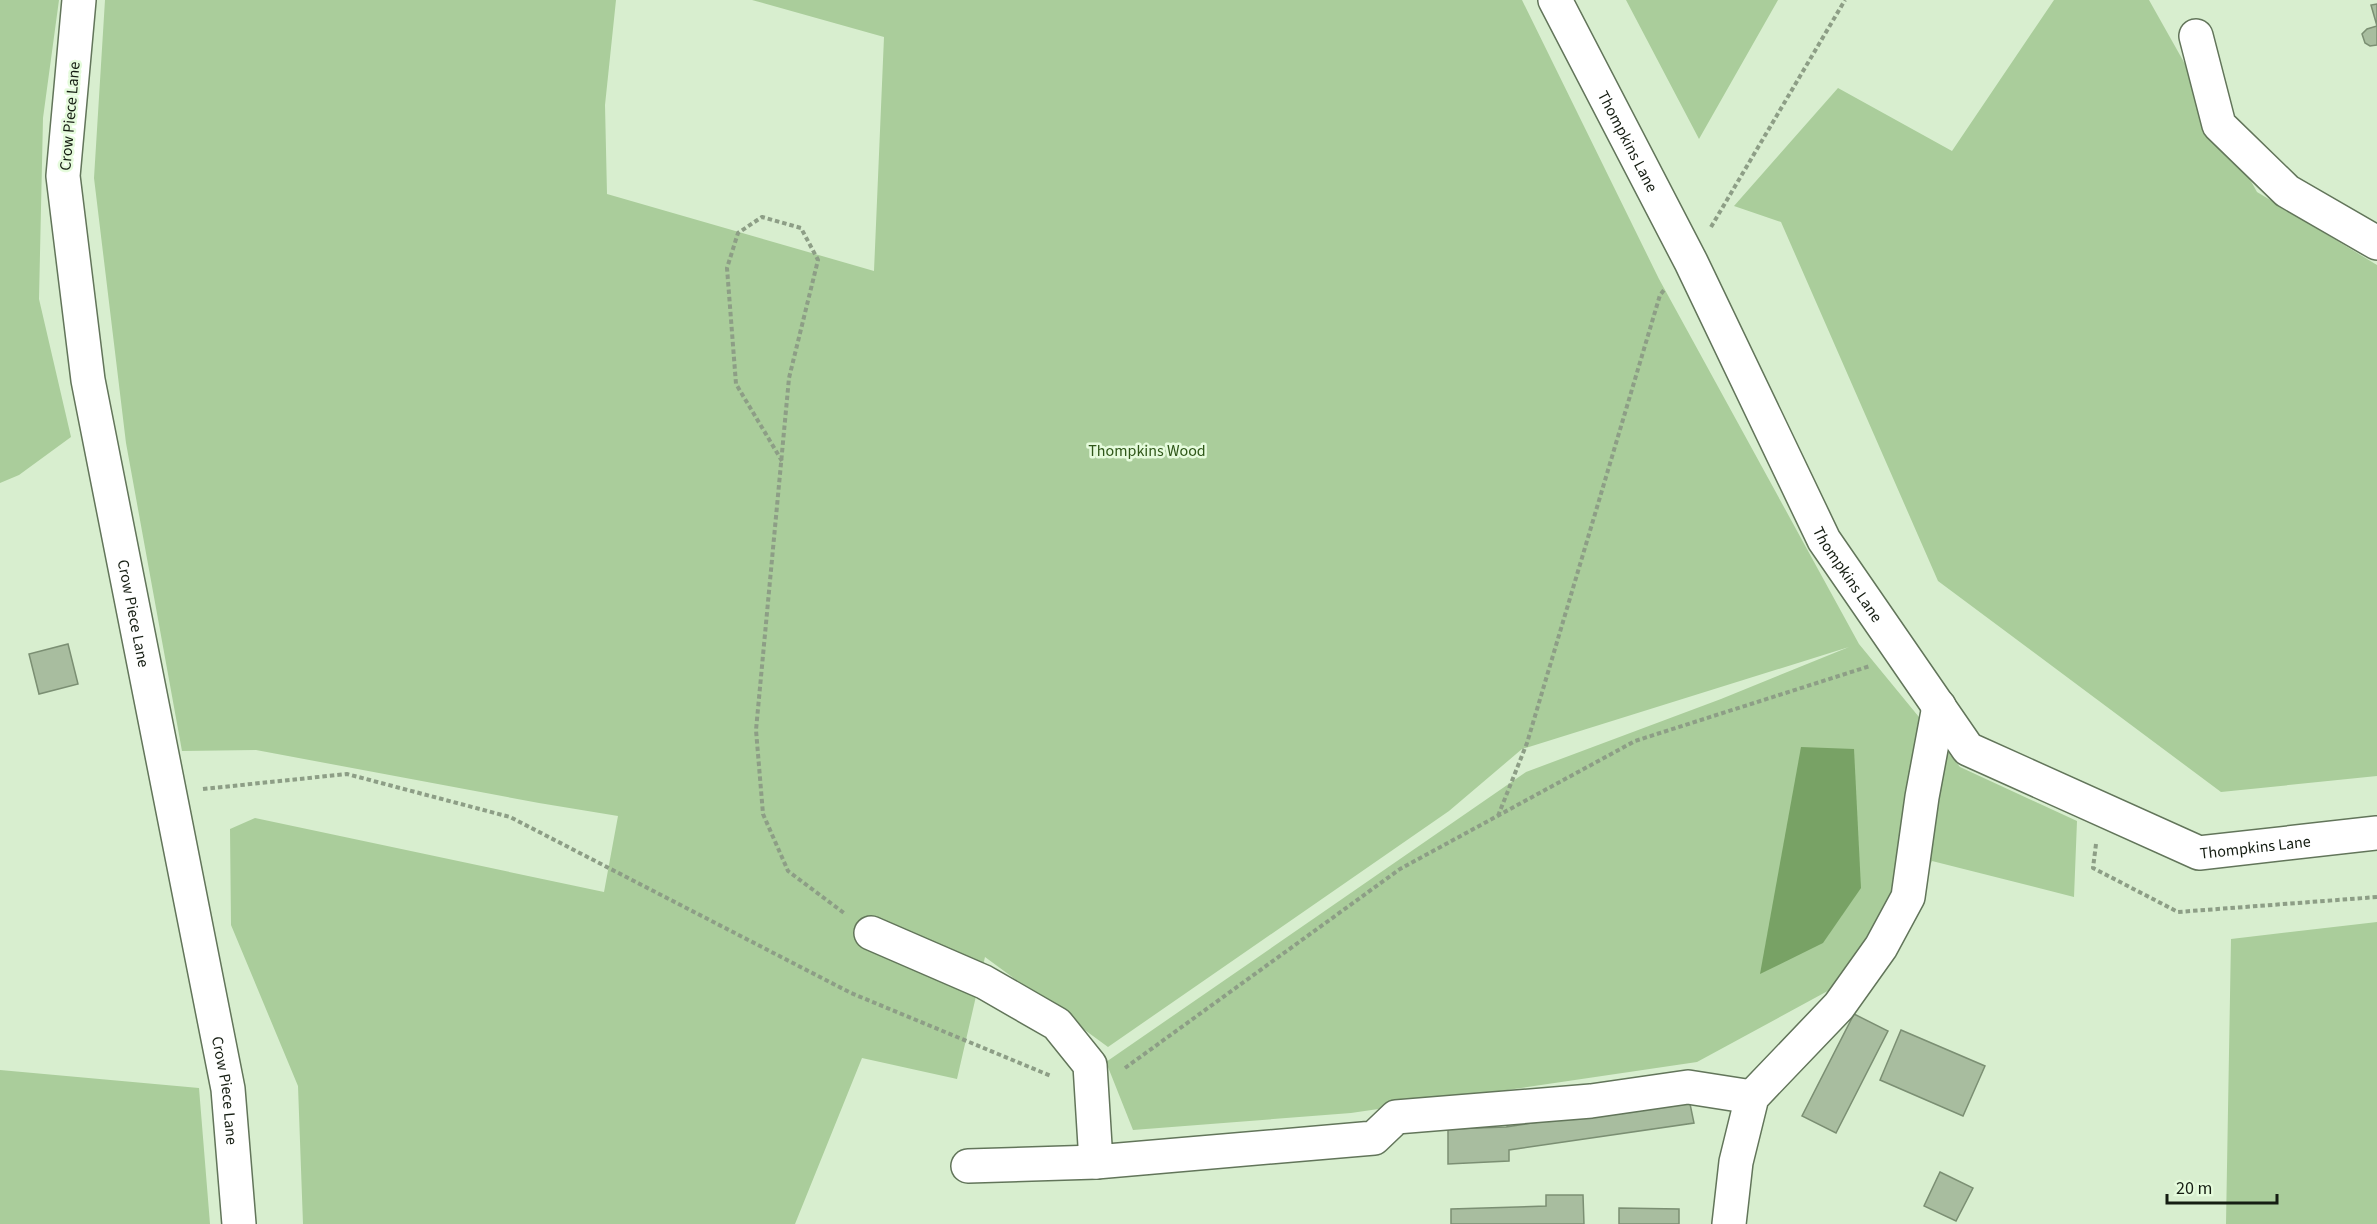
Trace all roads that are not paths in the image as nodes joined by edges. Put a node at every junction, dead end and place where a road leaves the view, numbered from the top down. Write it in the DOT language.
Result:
graph roads {
  1 [pos="79,0"];
  2 [pos="1555,0"];
  3 [pos="2196,36"];
  4 [pos="2377,243"];
  5 [pos="1938,706"];
  6 [pos="2377,833"];
  7 [pos="871,933"];
  8 [pos="1752,1097"];
  9 [pos="1096,1162"];
  10 [pos="968,1166"];
  11 [pos="239,1224"];
  12 [pos="1729,1224"];
  1 -- 11 [label="street, Crow Piece Lane"];
  2 -- 5 [label="street, Thompkins Lane"];
  3 -- 4 [label="street"];
  5 -- 6 [label="street, Thompkins Lane"];
  5 -- 8 [label="street"];
  7 -- 9 [label="street"];
  8 -- 9 [label="street"];
  8 -- 12 [label="street"];
  9 -- 10 [label="street"];
}
